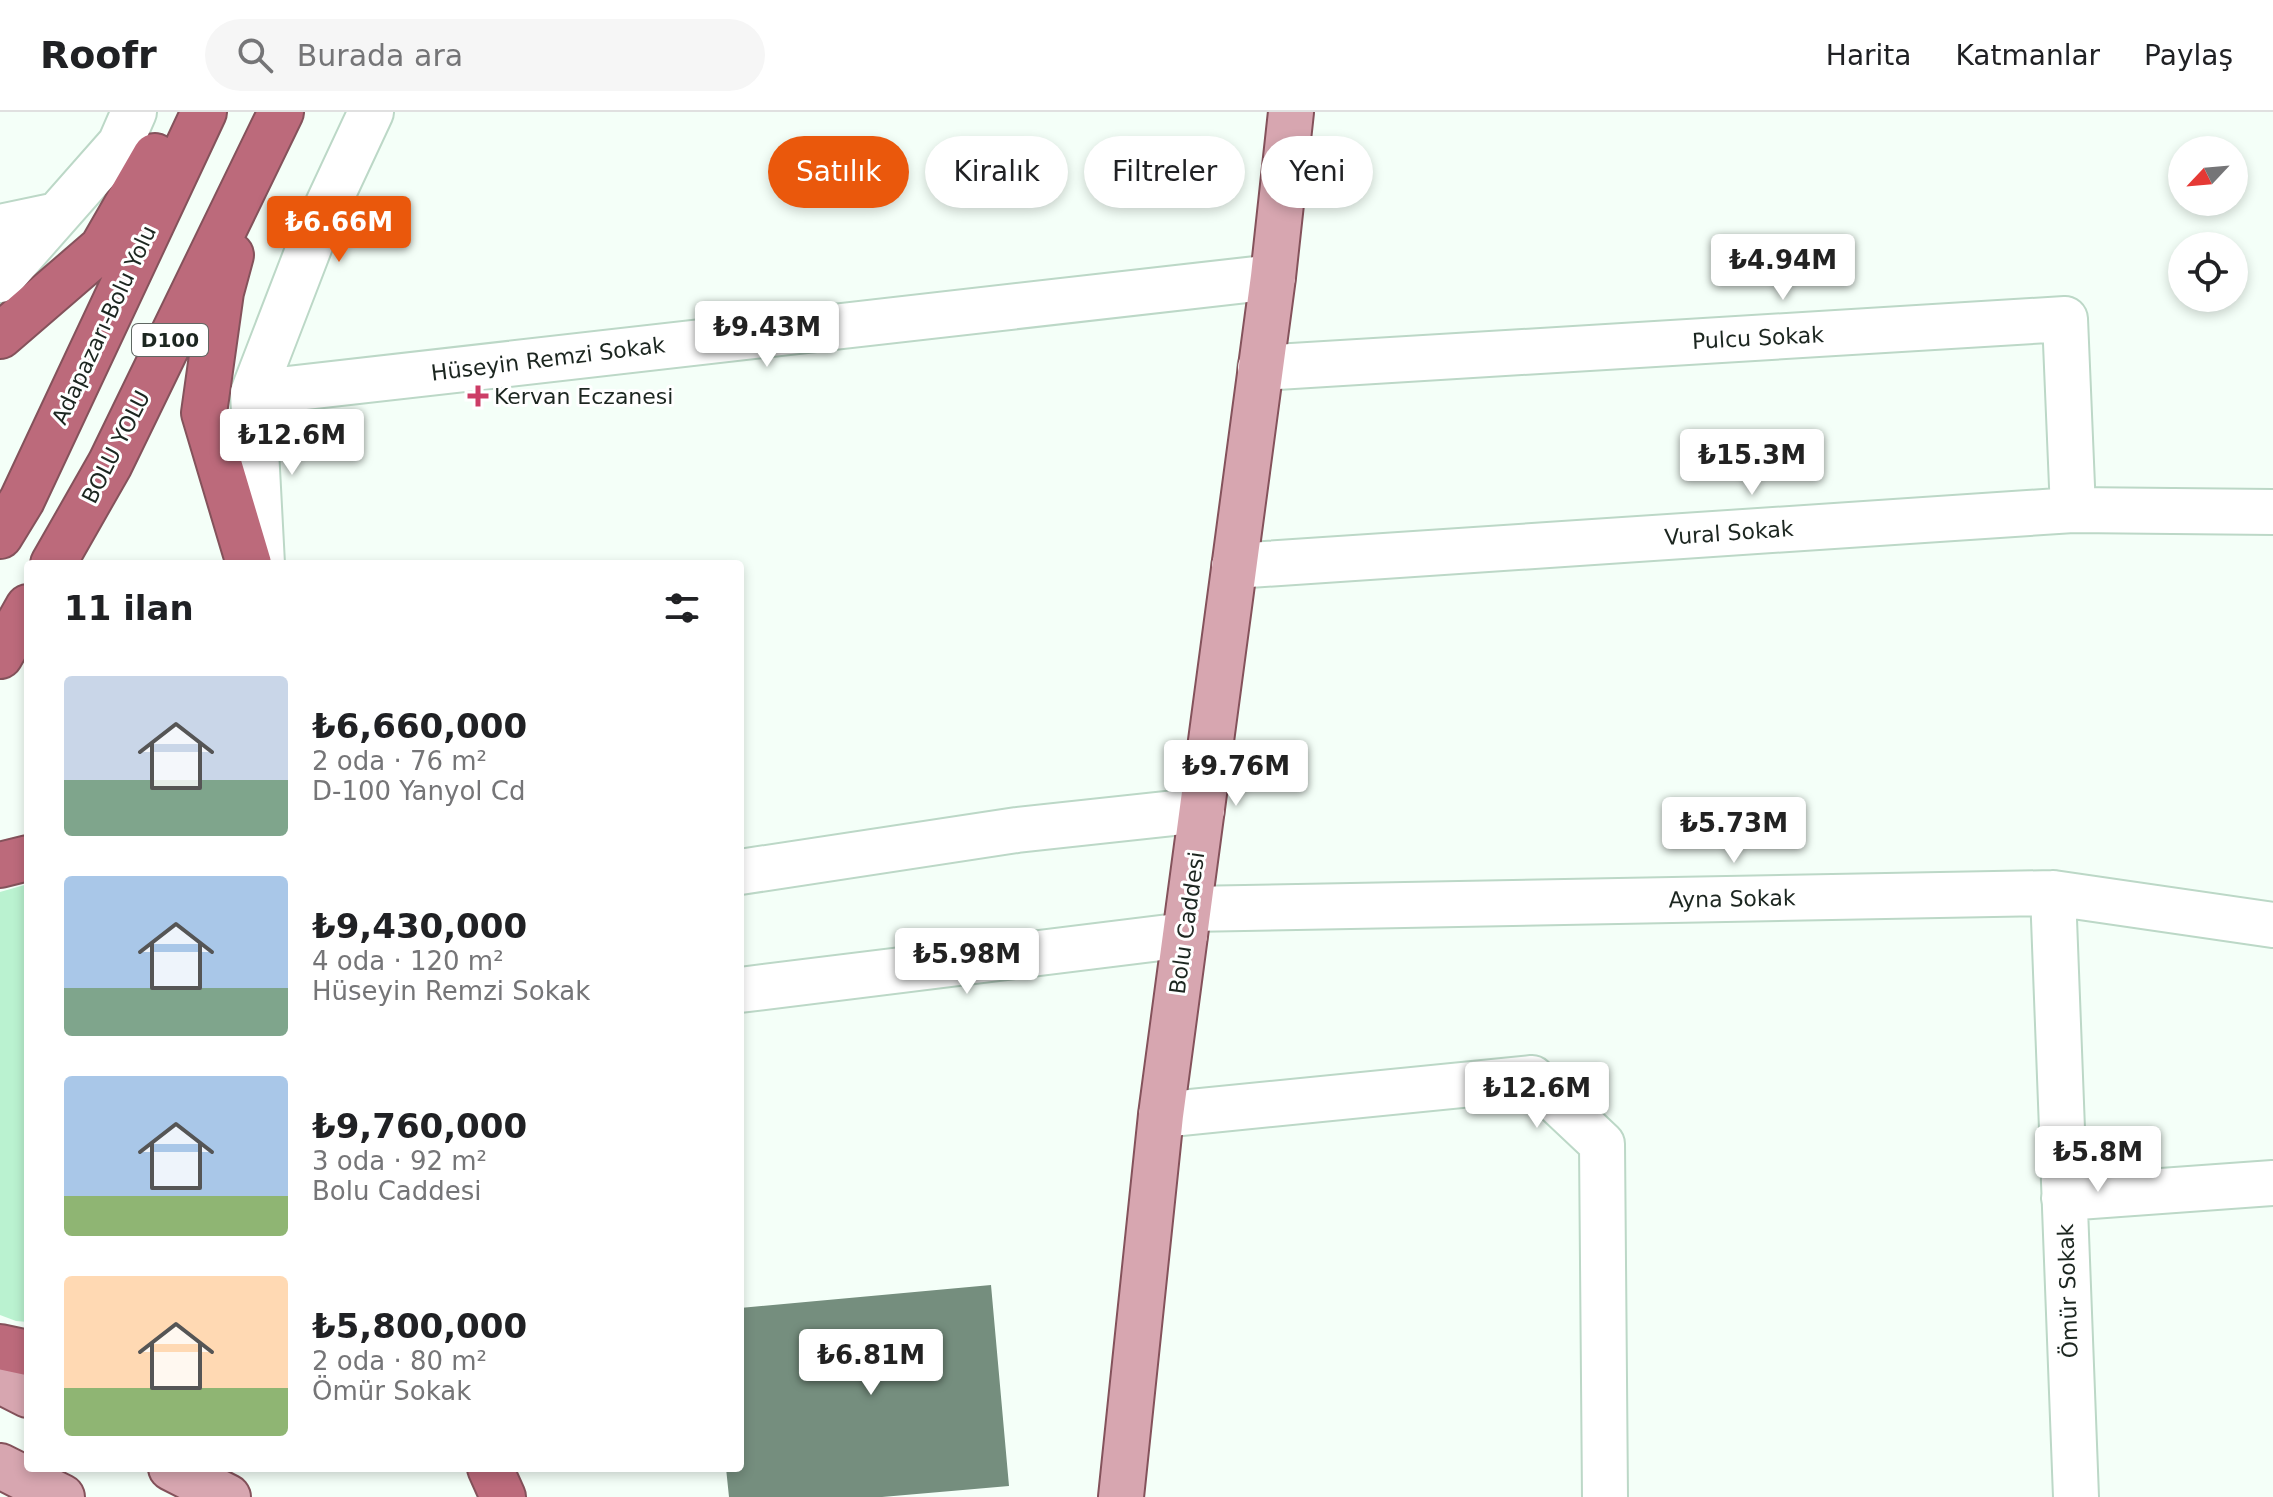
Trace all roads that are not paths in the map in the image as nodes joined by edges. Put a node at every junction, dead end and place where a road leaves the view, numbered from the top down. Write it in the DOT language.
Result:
graph roads {
  1 [pos="181,112"];
  2 [pos="204,112"];
  3 [pos="281,112"];
  4 [pos="371,112"];
  5 [pos="1291,112"];
  6 [pos="121,123"];
  7 [pos="257,160"];
  8 [pos="57,215"];
  9 [pos="0,227"];
  10 [pos="1273,277"];
  11 [pos="0,280"];
  12 [pos="0,336"];
  13 [pos="1260,368"];
  14 [pos="253,393"];
  15 [pos="2073,510"];
  16 [pos="2273,512"];
  17 [pos="0,536"];
  18 [pos="55,560"];
  19 [pos="248,560"];
  20 [pos="262,560"];
  21 [pos="1234,566"];
  22 [pos="24,614"];
  23 [pos="0,656"];
  24 [pos="1202,810"];
  25 [pos="24,859"];
  26 [pos="0,865"];
  27 [pos="744,871"];
  28 [pos="2053,893"];
  29 [pos="1187,922"];
  30 [pos="2273,925"];
  31 [pos="744,989"];
  32 [pos="1161,1115"];
  33 [pos="2273,1183"];
  34 [pos="2064,1198"];
  35 [pos="0,1347"];
  36 [pos="24,1352"];
  37 [pos="0,1381"];
  38 [pos="24,1393"];
  39 [pos="0,1466"];
  40 [pos="179,1472"];
  41 [pos="492,1472"];
  42 [pos="62,1497"];
  43 [pos="228,1497"];
  44 [pos="503,1497"];
  45 [pos="1121,1497"];
  46 [pos="1605,1497"];
  47 [pos="2076,1497"];
  1 -- 12 [label="highway"];
  2 -- 17 [label="highway, Adapazarı-Bolu Yolu / D100"];
  3 -- 7 [label="highway, BOLU YOLU / D100"];
  4 -- 14 [label="street"];
  5 -- 10 [label="main road, Bolu Caddesi"];
  6 -- 8 [label="street"];
  7 -- 18 [label="highway, BOLU YOLU / D100"];
  7 -- 19 [label="highway"];
  8 -- 9 [label="street"];
  8 -- 11 [label="street"];
  10 -- 13 [label="main road, Bolu Caddesi"];
  10 -- 14 [label="street, Hüseyin Remzi Sokak"];
  13 -- 15 [label="street, Pulcu Sokak"];
  13 -- 21 [label="main road, Bolu Caddesi"];
  14 -- 20 [label="street"];
  15 -- 16 [label="street, Vural Sokak"];
  15 -- 21 [label="street, Vural Sokak"];
  21 -- 24 [label="main road, Bolu Caddesi"];
  22 -- 23 [label="highway"];
  24 -- 27 [label="street"];
  24 -- 29 [label="main road, Bolu Caddesi"];
  25 -- 26 [label="highway"];
  28 -- 29 [label="street, Ayna Sokak"];
  28 -- 30 [label="street, Ayna Sokak"];
  28 -- 34 [label="street, Ömür Sokak"];
  29 -- 31 [label="street, Ayna Sokak"];
  29 -- 32 [label="main road, Bolu Caddesi"];
  32 -- 45 [label="main road, Bolu Caddesi"];
  32 -- 46 [label="street"];
  33 -- 34 [label="street"];
  34 -- 47 [label="street, Ömür Sokak"];
  35 -- 36 [label="highway"];
  37 -- 38 [label="main road"];
  39 -- 42 [label="main road"];
  40 -- 43 [label="main road"];
  41 -- 44 [label="highway"];
}
